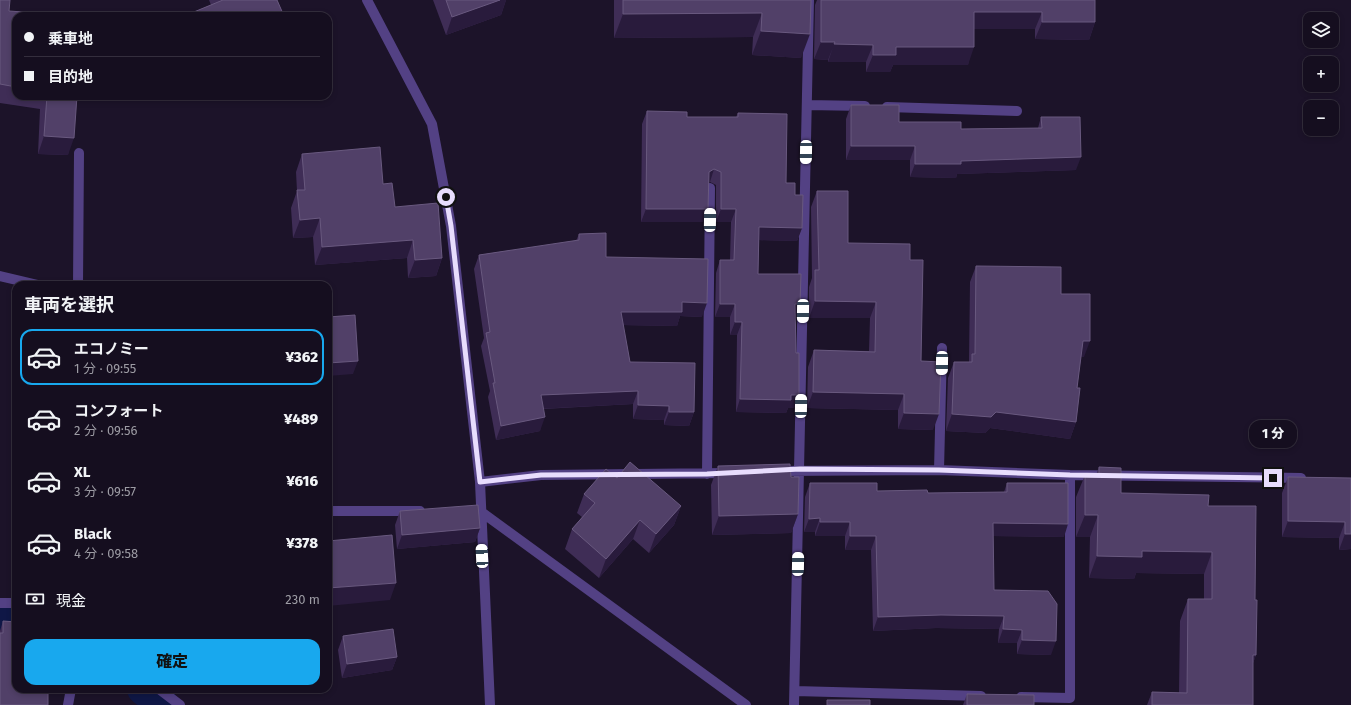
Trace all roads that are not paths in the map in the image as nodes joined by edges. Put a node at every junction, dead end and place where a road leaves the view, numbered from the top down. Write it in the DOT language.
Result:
graph roads {
  1 [pos="367,0"];
  2 [pos="809,0"];
  3 [pos="807,104"];
  4 [pos="1018,111"];
  5 [pos="80,153"];
  6 [pos="710,188"];
  7 [pos="0,276"];
  8 [pos="21,281"];
  9 [pos="78,281"];
  10 [pos="942,348"];
  11 [pos="800,469"];
  12 [pos="939,470"];
  13 [pos="769,471"];
  14 [pos="738,473"];
  15 [pos="707,474"];
  16 [pos="1070,475"];
  17 [pos="1312,478"];
  18 [pos="480,482"];
  19 [pos="332,511"];
  20 [pos="432,511"];
  21 [pos="464,511"];
  22 [pos="480,511"];
  23 [pos="0,603"];
  24 [pos="12,603"];
  25 [pos="795,691"];
  26 [pos="70,693"];
  27 [pos="164,693"];
  28 [pos="991,696"];
  29 [pos="1007,696"];
  30 [pos="68,705"];
  31 [pos="180,705"];
  32 [pos="490,705"];
  33 [pos="746,705"];
  34 [pos="794,705"];
  1 -- 18 [label="street"];
  2 -- 3 [label="street"];
  3 -- 4 [label="street"];
  3 -- 11 [label="street"];
  5 -- 9 [label="street"];
  6 -- 15 [label="street"];
  7 -- 8 [label="street"];
  10 -- 12 [label="street"];
  11 -- 12 [label="street"];
  11 -- 13 [label="street"];
  11 -- 25 [label="street"];
  12 -- 16 [label="street"];
  14 -- 15 [label="street"];
  15 -- 18 [label="street"];
  16 -- 17 [label="street"];
  16 -- 29 [label="street"];
  18 -- 22 [label="street"];
  19 -- 20 [label="street"];
  21 -- 22 [label="street"];
  22 -- 32 [label="street"];
  22 -- 33 [label="street"];
  23 -- 24 [label="street"];
  25 -- 28 [label="street"];
  25 -- 34 [label="street"];
  26 -- 30 [label="street"];
  27 -- 31 [label="street"];
}
